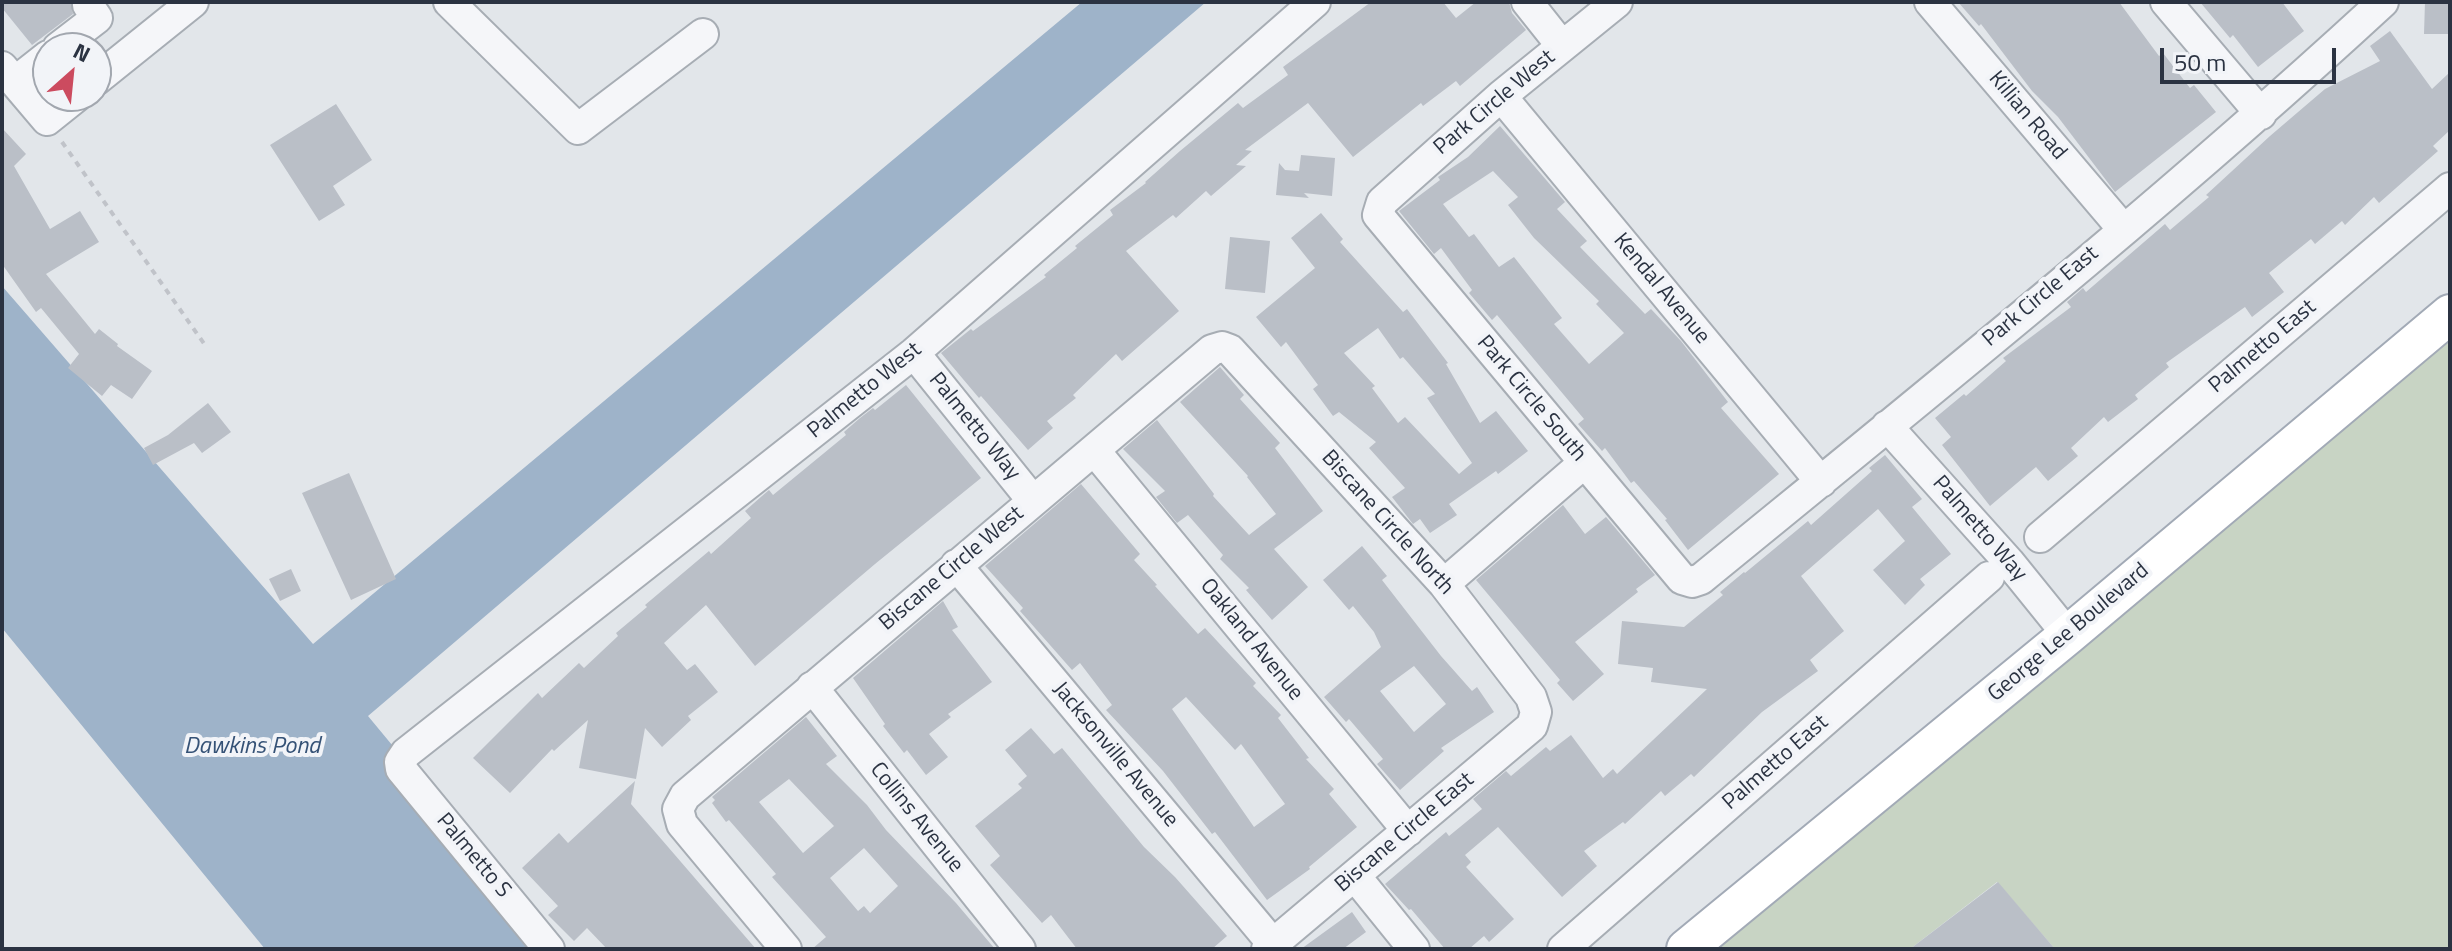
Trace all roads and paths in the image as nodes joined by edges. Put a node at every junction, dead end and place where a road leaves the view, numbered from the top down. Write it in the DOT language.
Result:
graph roads {
  1 [pos="193,2"];
  2 [pos="449,2"];
  3 [pos="1315,2"];
  4 [pos="1527,2"];
  5 [pos="1617,2"];
  6 [pos="1930,2"];
  7 [pos="2166,2"];
  8 [pos="2383,2"];
  9 [pos="88,5"];
  10 [pos="79,32"];
  11 [pos="703,34"];
  12 [pos="1562,46"];
  13 [pos="32,63"];
  14 [pos="112,67"];
  15 [pos="8,74"];
  16 [pos="1501,96"];
  17 [pos="57,112"];
  18 [pos="2261,114"];
  19 [pos="47,120"];
  20 [pos="2450,188"];
  21 [pos="1378,208"];
  22 [pos="2123,229"];
  23 [pos="2450,314"];
  24 [pos="205,345"];
  25 [pos="1222,347"];
  26 [pos="914,353"];
  27 [pos="1887,426"];
  28 [pos="1094,450"];
  29 [pos="1584,463"];
  30 [pos="1821,482"];
  31 [pos="1033,501"];
  32 [pos="2040,537"];
  33 [pos="956,565"];
  34 [pos="1989,577"];
  35 [pos="1692,582"];
  36 [pos="1444,584"];
  37 [pos="2068,635"];
  38 [pos="812,687"];
  39 [pos="1536,712"];
  40 [pos="400,762"];
  41 [pos="1408,831"];
  42 [pos="1355,876"];
  43 [pos="1270,946"];
  44 [pos="549,949"];
  45 [pos="786,949"];
  46 [pos="1020,949"];
  47 [pos="1414,949"];
  48 [pos="1563,949"];
  49 [pos="1686,949"];
  1 -- 14 [label="street"];
  2 -- 11 [label="street"];
  3 -- 26 [label="street, Palmetto West"];
  4 -- 12 [label="street"];
  5 -- 12 [label="street, Park Circle West"];
  6 -- 22 [label="street, Killian Road"];
  7 -- 18 [label="street"];
  8 -- 18 [label="street, Park Circle East"];
  9 -- 10 [label="street"];
  12 -- 16 [label="street, Park Circle West"];
  13 -- 15 [label="street"];
  15 -- 19 [label="street"];
  16 -- 21 [label="street, Park Circle West"];
  16 -- 30 [label="street, Kendal Avenue"];
  17 -- 19 [label="street"];
  18 -- 22 [label="street, Park Circle East"];
  19 -- 24 [label="path"];
  20 -- 32 [label="street, Palmetto East"];
  21 -- 29 [label="street, Park Circle South"];
  22 -- 27 [label="street, Park Circle East"];
  23 -- 37 [label="main road, George Lee Boulevard"];
  25 -- 28 [label="street, Biscane Circle West"];
  25 -- 36 [label="street, Biscane Circle North"];
  26 -- 31 [label="street, Palmetto Way"];
  26 -- 40 [label="street, Palmetto West"];
  27 -- 30 [label="street, Park Circle East"];
  27 -- 37 [label="street, Palmetto Way"];
  28 -- 31 [label="street, Biscane Circle West"];
  28 -- 41 [label="street, Oakland Avenue"];
  29 -- 35 [label="street, Park Circle South"];
  29 -- 36 [label="street"];
  30 -- 35 [label="street, Park Circle East"];
  31 -- 33 [label="street, Biscane Circle West"];
  33 -- 38 [label="street, Biscane Circle West"];
  33 -- 43 [label="street, Jacksonville Avenue"];
  34 -- 48 [label="street, Palmetto East"];
  36 -- 39 [label="street, Biscane Circle North"];
  37 -- 49 [label="main road, George Lee Boulevard"];
  38 -- 45 [label="street, Biscane Circle West"];
  38 -- 46 [label="street, Collins Avenue"];
  39 -- 41 [label="street, Biscane Circle East"];
  40 -- 44 [label="street, Palmetto S"];
  41 -- 42 [label="street, Biscane Circle East"];
  42 -- 43 [label="street, Biscane Circle East"];
  42 -- 47 [label="street"];
}
